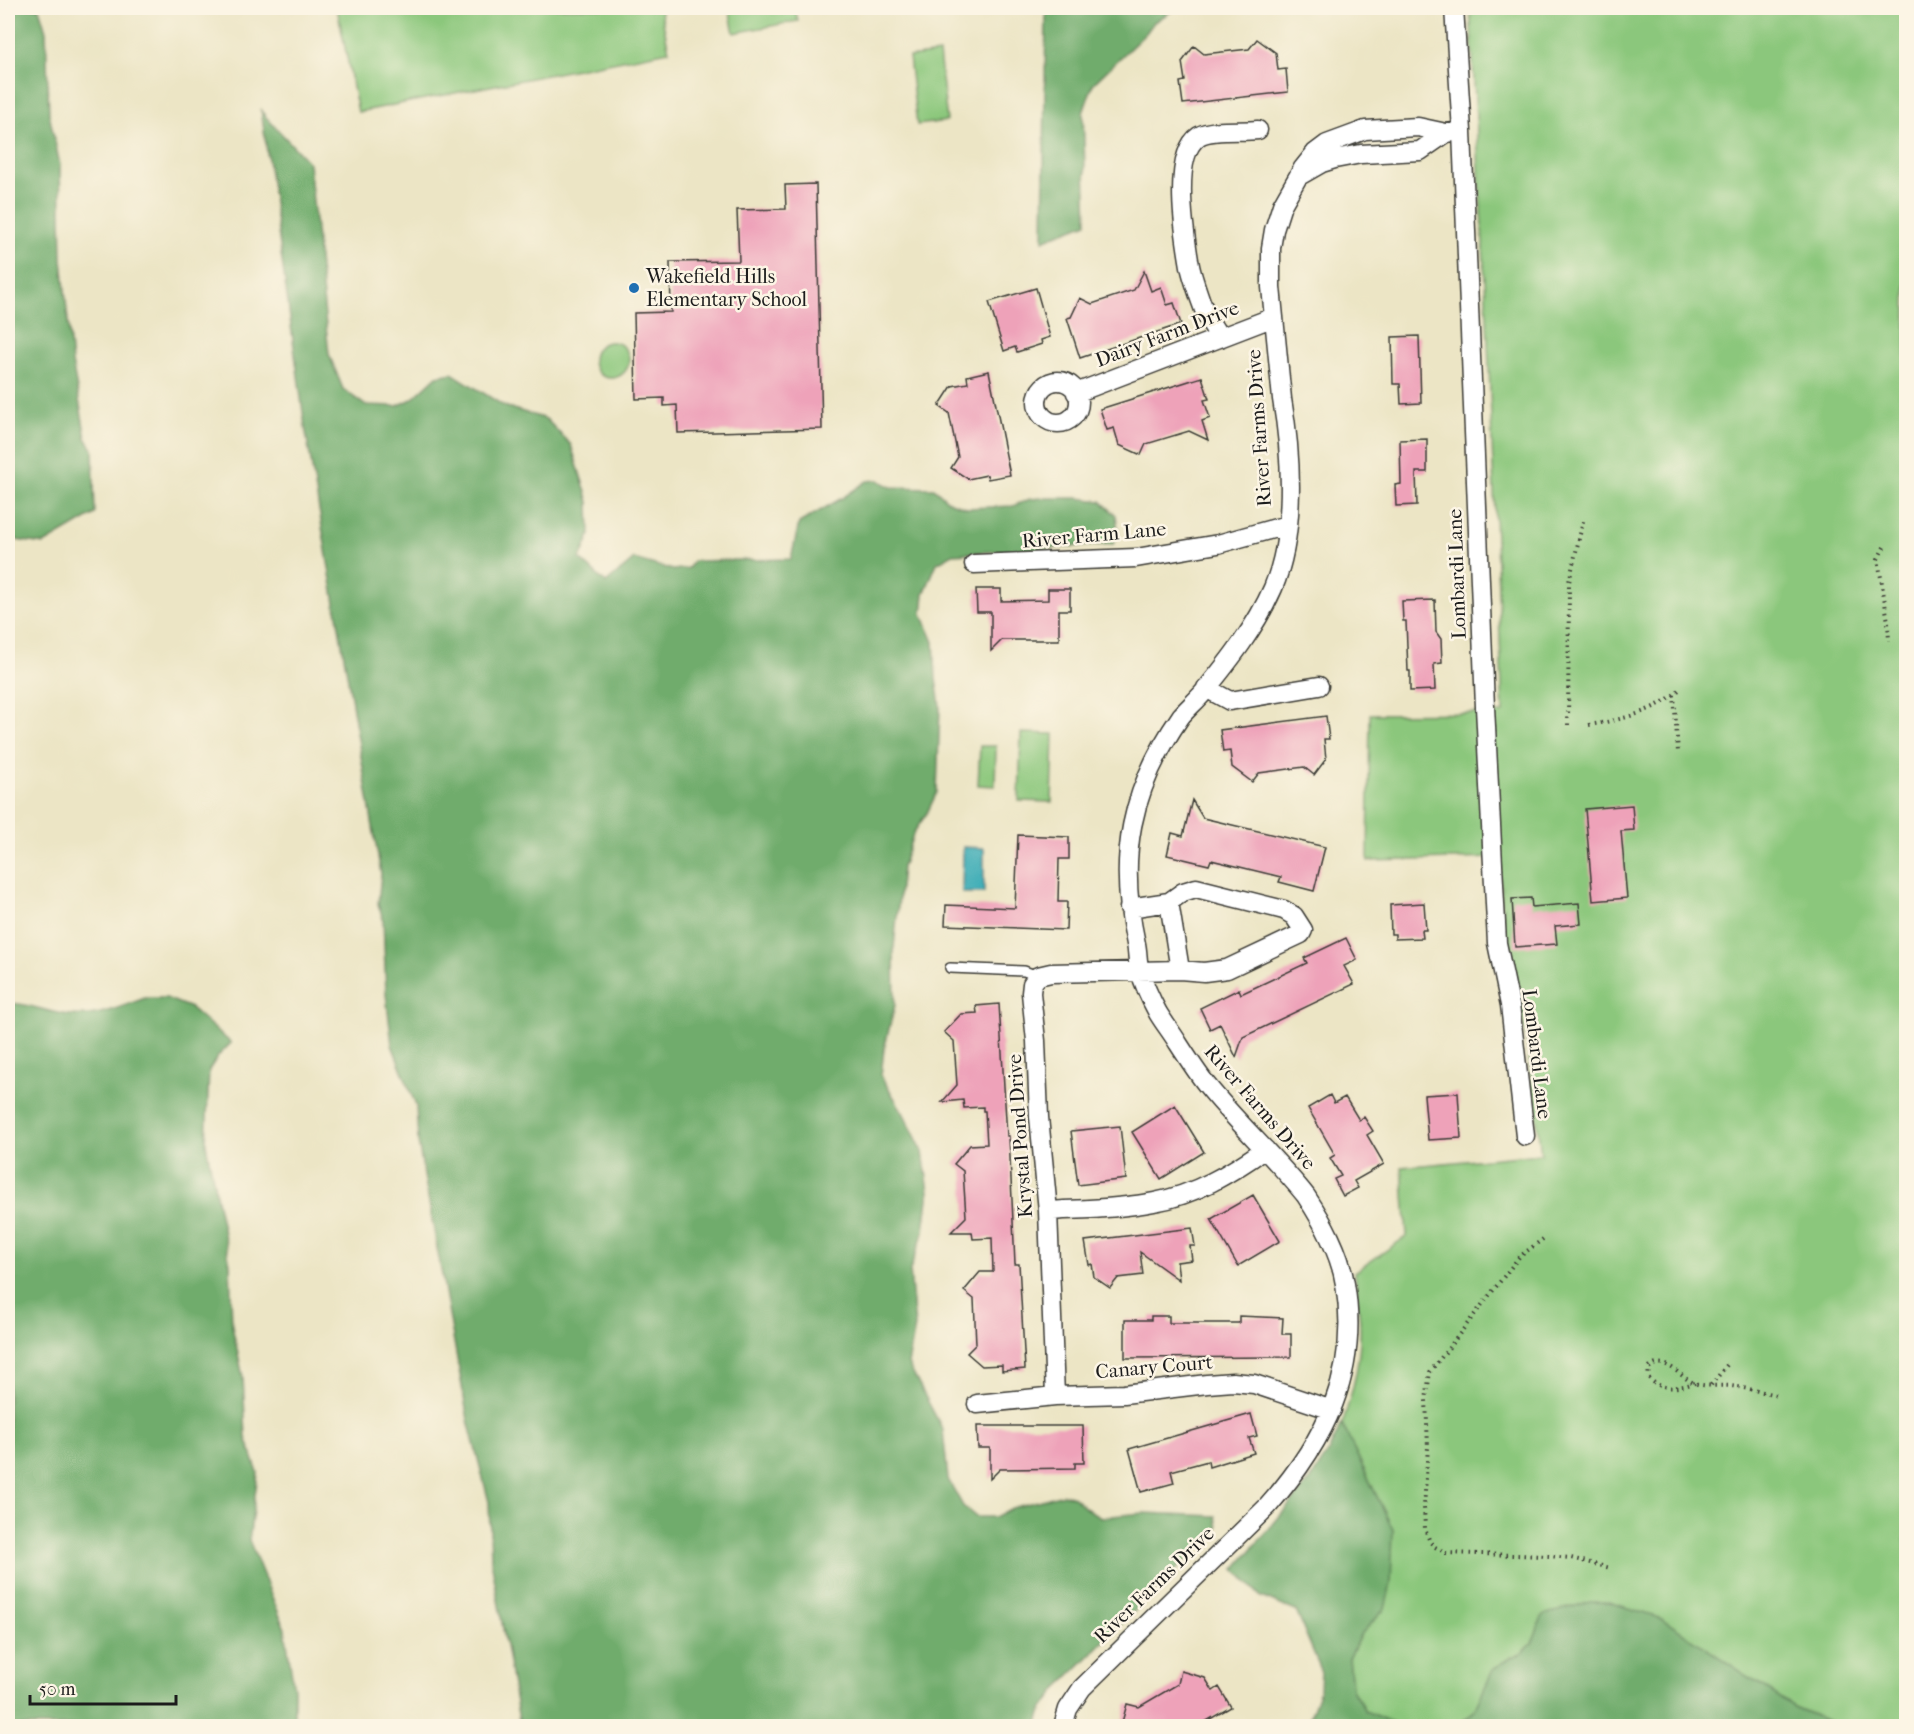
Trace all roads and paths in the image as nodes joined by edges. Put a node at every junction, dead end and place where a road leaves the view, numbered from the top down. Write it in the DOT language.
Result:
graph roads {
  1 [pos="1454,8"];
  2 [pos="1258,130"];
  3 [pos="1454,132"];
  4 [pos="1299,176"];
  5 [pos="1274,317"];
  6 [pos="1220,338"];
  7 [pos="1076,393"];
  8 [pos="1584,517"];
  9 [pos="1287,525"];
  10 [pos="1884,547"];
  11 [pos="974,564"];
  12 [pos="1888,641"];
  13 [pos="1319,686"];
  14 [pos="1206,688"];
  15 [pos="1680,690"];
  16 [pos="1674,695"];
  17 [pos="1568,725"];
  18 [pos="1589,725"];
  19 [pos="1678,752"];
  20 [pos="1169,902"];
  21 [pos="1129,908"];
  22 [pos="950,968"];
  23 [pos="1180,970"];
  24 [pos="1140,971"];
  25 [pos="1038,976"];
  26 [pos="1525,1136"];
  27 [pos="1265,1149"];
  28 [pos="1048,1211"];
  29 [pos="1543,1239"];
  30 [pos="1727,1365"];
  31 [pos="1695,1383"];
  32 [pos="1711,1385"];
  33 [pos="1777,1395"];
  34 [pos="1055,1396"];
  35 [pos="977,1404"];
  36 [pos="1332,1410"];
  37 [pos="1610,1568"];
  38 [pos="1063,1726"];
  1 -- 3 [label="street, Lombardi Lane"];
  2 -- 6 [label="street"];
  3 -- 4 [label="street"];
  3 -- 4 [label="street, River Farms Drive"];
  3 -- 26 [label="street, Lombardi Lane"];
  4 -- 5 [label="street, River Farms Drive"];
  5 -- 6 [label="street, Dairy Farm Drive"];
  5 -- 9 [label="street, River Farms Drive"];
  6 -- 7 [label="street, Dairy Farm Drive"];
  8 -- 17 [label="path"];
  9 -- 11 [label="street, River Farm Lane"];
  9 -- 14 [label="street, River Farms Drive"];
  10 -- 12 [label="path"];
  13 -- 14 [label="street"];
  14 -- 21 [label="street, River Farms Drive"];
  15 -- 16 [label="path"];
  16 -- 18 [label="path"];
  16 -- 19 [label="path"];
  20 -- 21 [label="street"];
  20 -- 23 [label="street"];
  20 -- 23 [label="street"];
  21 -- 24 [label="street, River Farms Drive"];
  22 -- 25 [label="lane"];
  23 -- 24 [label="street"];
  24 -- 25 [label="street"];
  24 -- 27 [label="street, River Farms Drive"];
  25 -- 28 [label="street, Krystal Pond Drive"];
  27 -- 28 [label="street"];
  27 -- 36 [label="street, River Farms Drive"];
  28 -- 34 [label="street, Krystal Pond Drive"];
  29 -- 37 [label="path"];
  30 -- 32 [label="path"];
  31 -- 31 [label="path"];
  31 -- 32 [label="path"];
  32 -- 33 [label="path"];
  34 -- 35 [label="street, Canary Court"];
  34 -- 36 [label="street, Canary Court"];
  36 -- 38 [label="street, River Farms Drive"];
}
